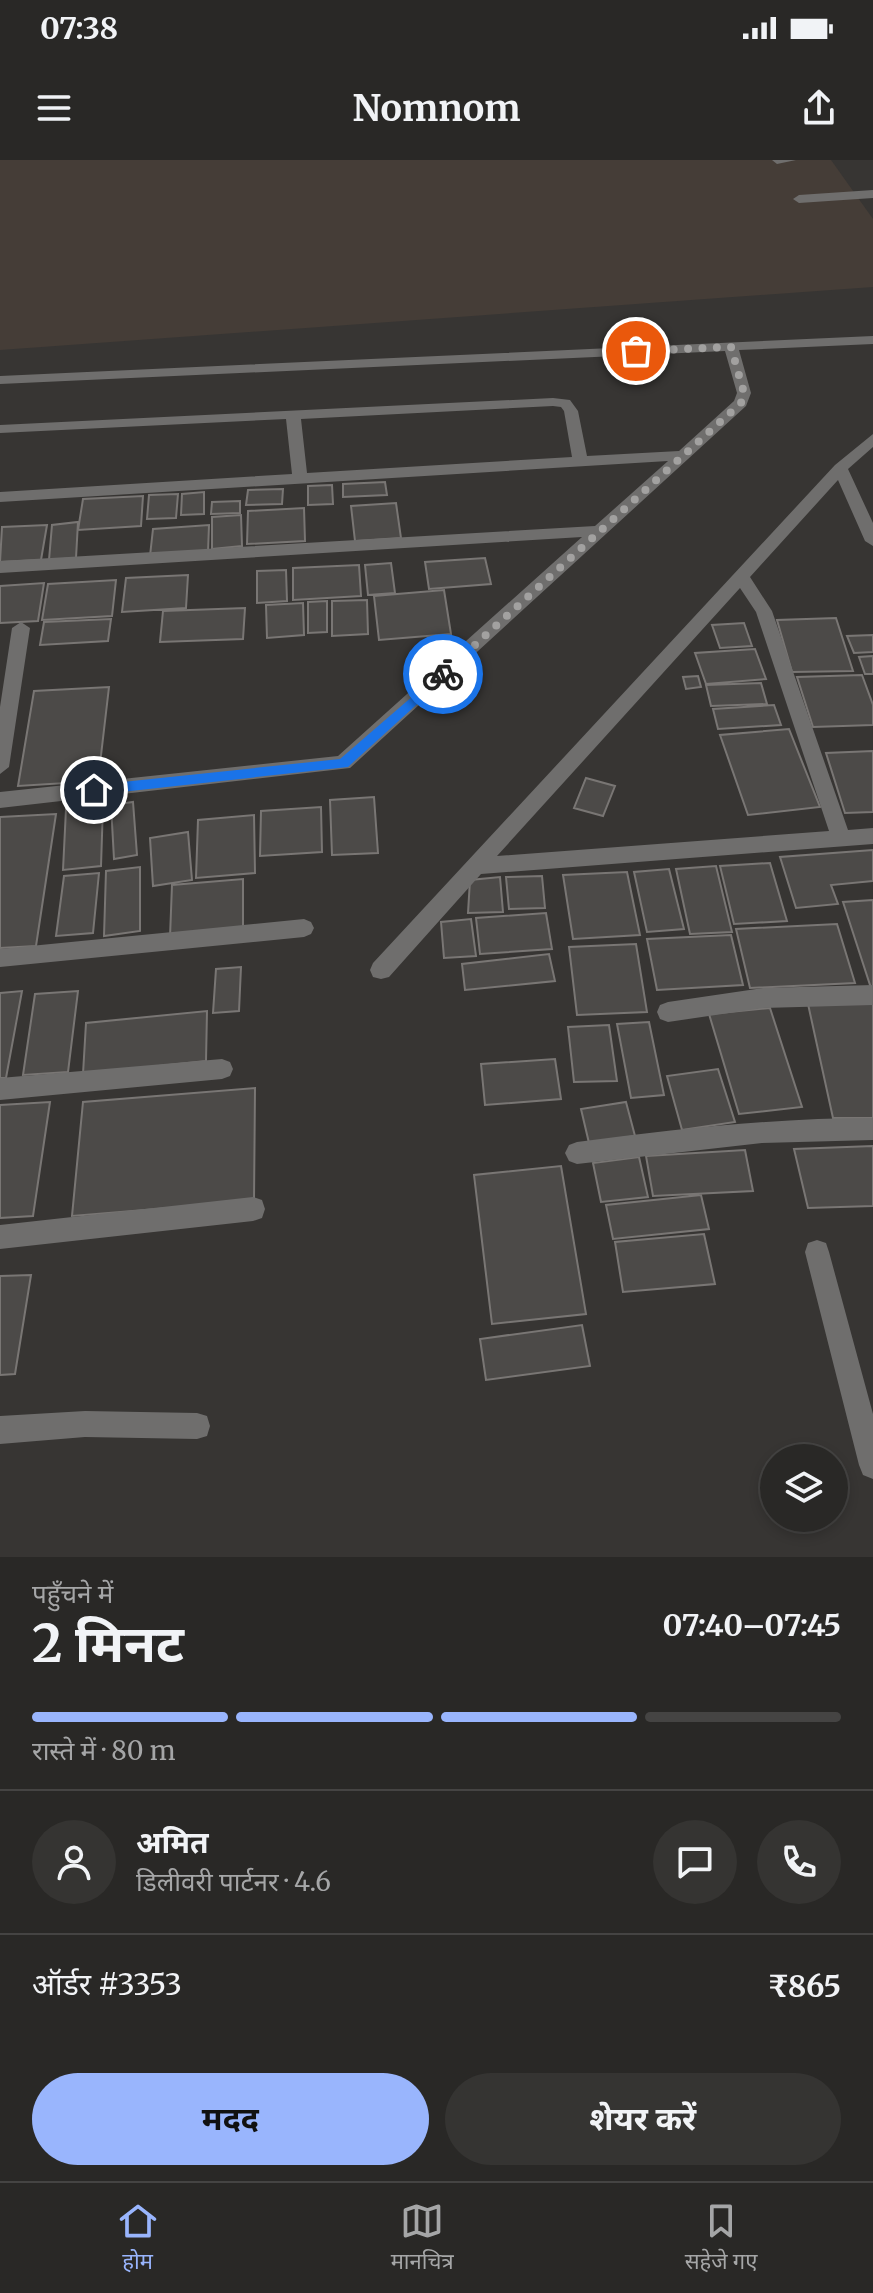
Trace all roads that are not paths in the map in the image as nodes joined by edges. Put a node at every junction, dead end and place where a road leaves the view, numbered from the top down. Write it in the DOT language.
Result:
graph roads {
  1 [pos="790,160"];
  2 [pos="777,161"];
  3 [pos="873,194"];
  4 [pos="799,199"];
  5 [pos="873,340"];
  6 [pos="731,347"];
  7 [pos="0,380"];
  8 [pos="293,413"];
  9 [pos="0,429"];
  10 [pos="873,439"];
  11 [pos="683,455"];
  12 [pos="580,461"];
  13 [pos="840,468"];
  14 [pos="300,478"];
  15 [pos="0,497"];
  16 [pos="602,531"];
  17 [pos="873,541"];
  18 [pos="0,567"];
  19 [pos="741,577"];
  20 [pos="21,628"];
  21 [pos="5,703"];
  22 [pos="0,767"];
  23 [pos="0,800"];
  24 [pos="873,836"];
  25 [pos="841,838"];
  26 [pos="476,866"];
  27 [pos="304,928"];
  28 [pos="0,958"];
  29 [pos="381,970"];
  30 [pos="873,995"];
  31 [pos="668,1012"];
  32 [pos="222,1069"];
  33 [pos="0,1089"];
  34 [pos="873,1129"];
  35 [pos="577,1153"];
  36 [pos="253,1209"];
  37 [pos="0,1237"];
  38 [pos="817,1252"];
  39 [pos="197,1426"];
  40 [pos="0,1430"];
  41 [pos="873,1465"];
  1 -- 2 [label="street"];
  3 -- 4 [label="street"];
  5 -- 6 [label="street"];
  6 -- 7 [label="street"];
  6 -- 11 [label="street"];
  8 -- 9 [label="street"];
  8 -- 12 [label="street"];
  8 -- 14 [label="street"];
  10 -- 13 [label="street"];
  11 -- 12 [label="street"];
  11 -- 16 [label="street"];
  12 -- 14 [label="street"];
  13 -- 17 [label="street"];
  13 -- 19 [label="street"];
  14 -- 15 [label="street"];
  16 -- 18 [label="street"];
  16 -- 23 [label="street"];
  19 -- 25 [label="street"];
  19 -- 26 [label="street"];
  20 -- 21 [label="street"];
  21 -- 22 [label="street"];
  24 -- 25 [label="street"];
  25 -- 26 [label="street"];
  26 -- 29 [label="street"];
  27 -- 28 [label="street"];
  30 -- 31 [label="street"];
  32 -- 33 [label="street"];
  34 -- 35 [label="street"];
  36 -- 37 [label="street"];
  38 -- 41 [label="street"];
  39 -- 40 [label="street"];
}
